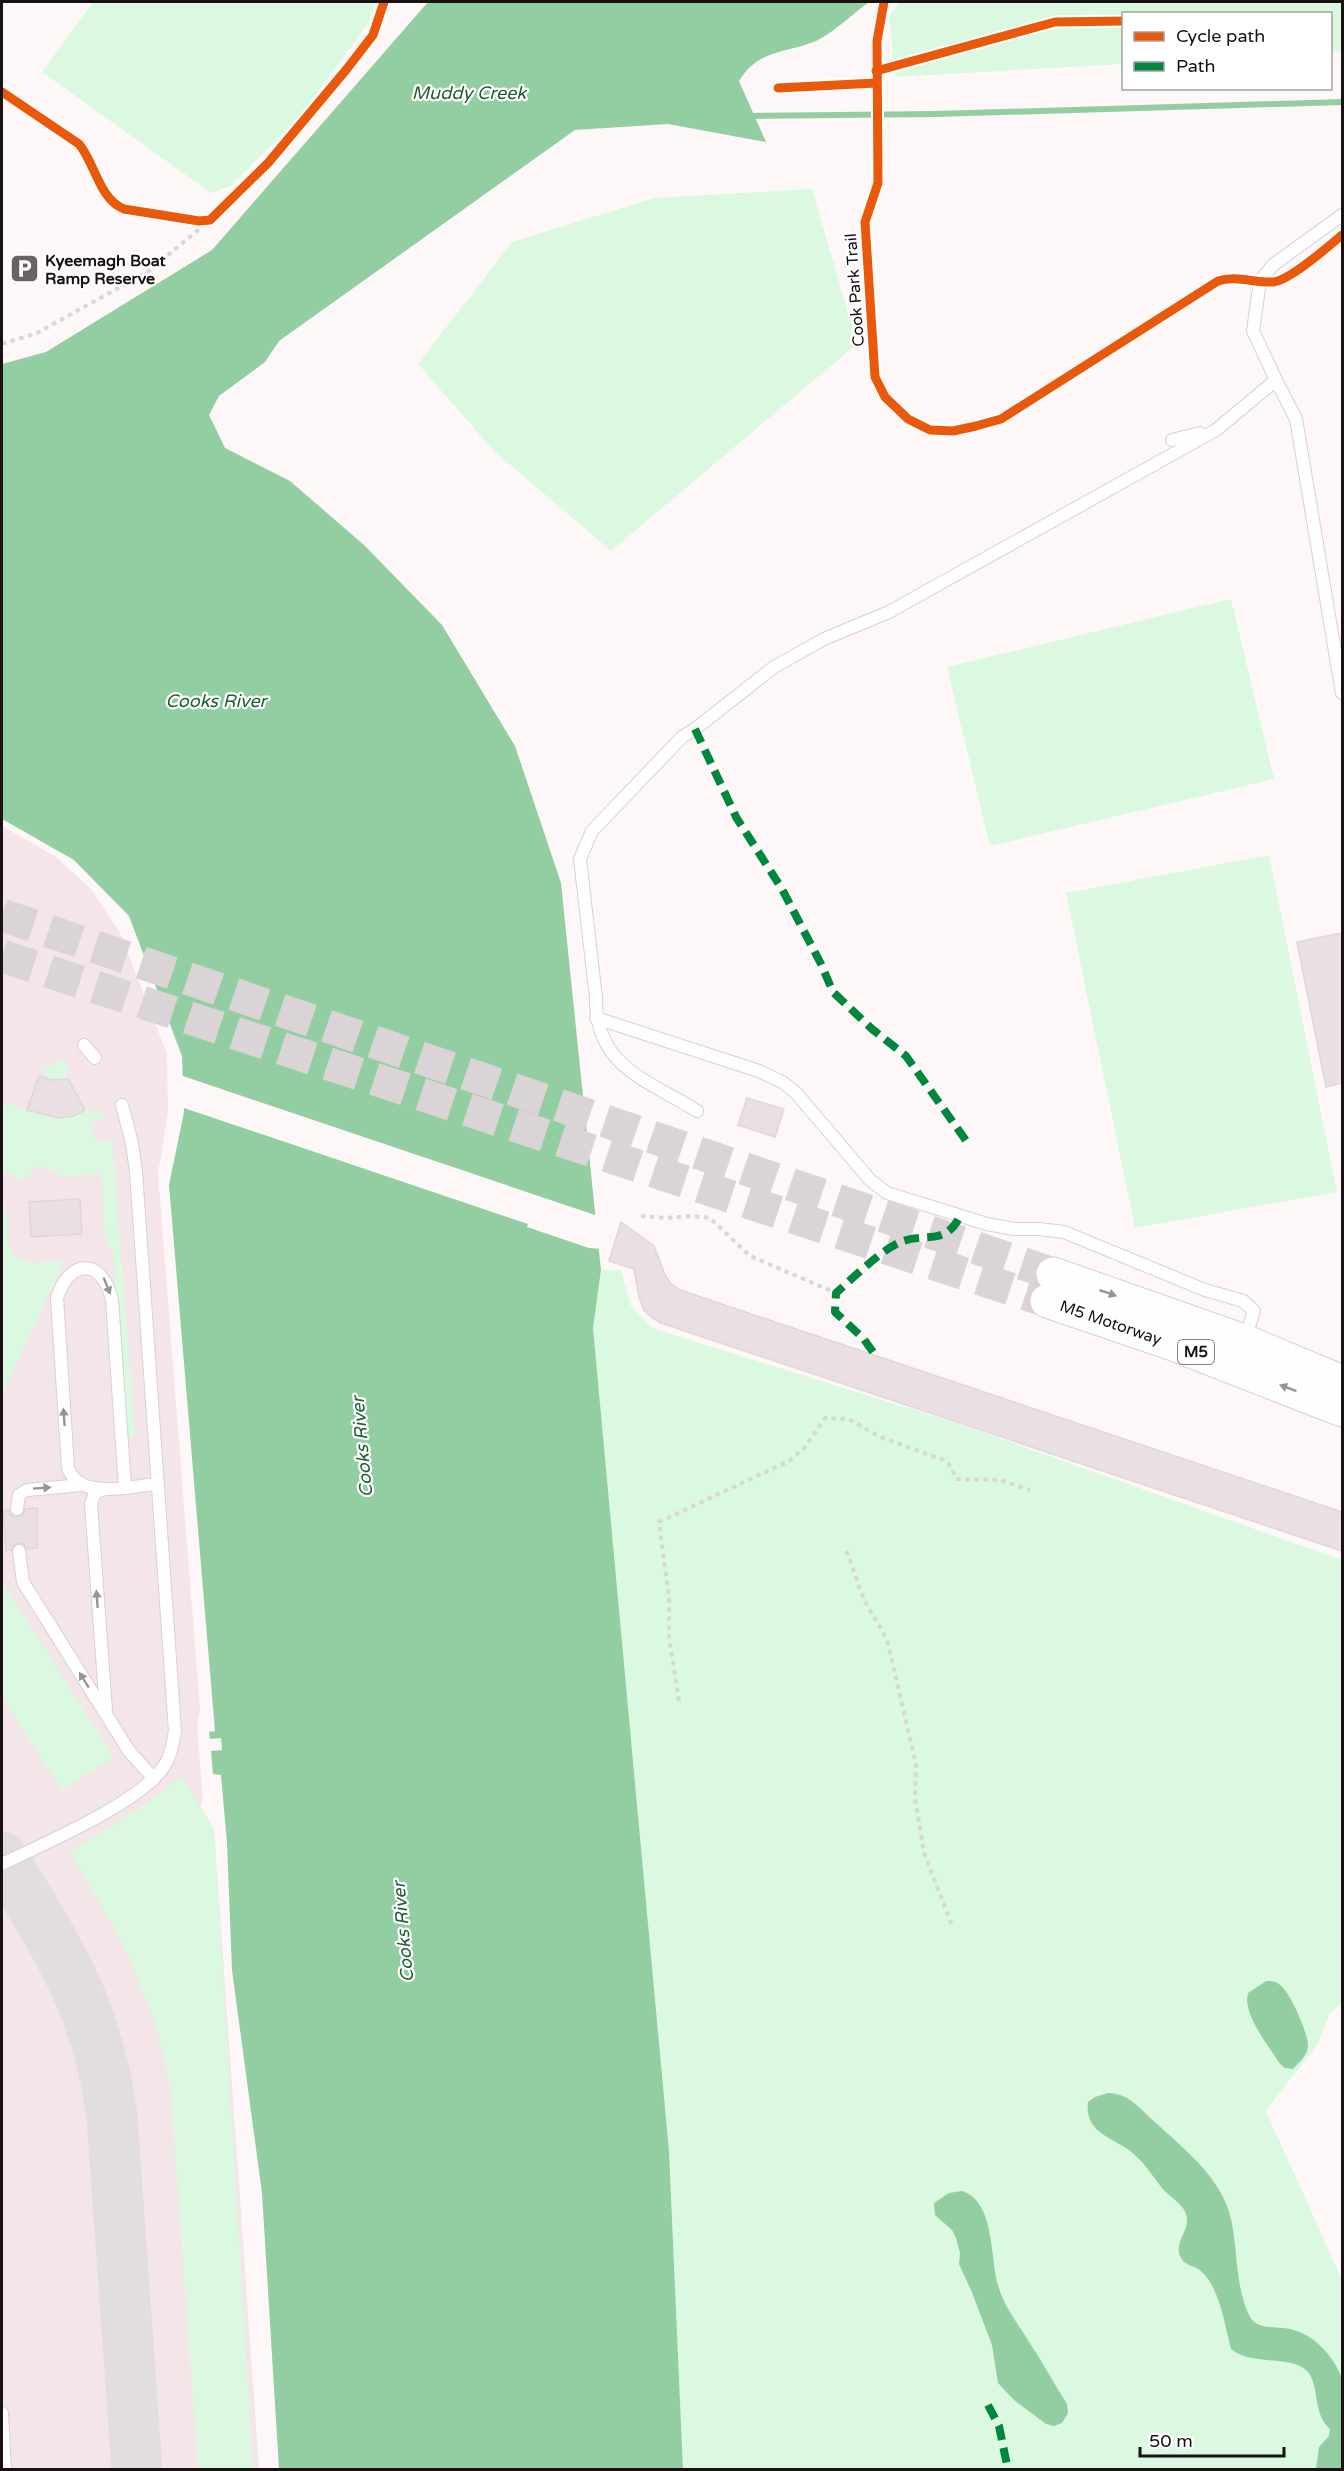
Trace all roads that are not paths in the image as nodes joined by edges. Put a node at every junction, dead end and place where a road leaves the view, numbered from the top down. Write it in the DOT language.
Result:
graph roads {
  1 [pos="1342,215"];
  2 [pos="1276,380"];
  3 [pos="1216,430"];
  4 [pos="1172,440"];
  5 [pos="1342,693"];
  6 [pos="596,1018"];
  7 [pos="84,1045"];
  8 [pos="95,1058"];
  9 [pos="122,1105"];
  10 [pos="697,1111"];
  11 [pos="1050,1287"];
  12 [pos="1218,1343"];
  13 [pos="1342,1382"];
  14 [pos="1342,1410"];
  15 [pos="158,1484"];
  16 [pos="81,1485"];
  17 [pos="125,1487"];
  18 [pos="107,1488"];
  19 [pos="17,1509"];
  20 [pos="19,1551"];
  21 [pos="109,1719"];
  22 [pos="154,1779"];
  23 [pos="2,1864"];
  24 [pos="2,2413"];
  25 [pos="5,2469"];
  1 -- 2 [label="lane"];
  2 -- 3 [label="lane"];
  2 -- 5 [label="lane"];
  3 -- 4 [label="lane"];
  3 -- 6 [label="lane"];
  6 -- 10 [label="lane"];
  6 -- 12 [label="lane"];
  7 -- 8 [label="lane"];
  9 -- 15 [label="lane"];
  11 -- 12 [label="highway, M5 Motorway / M5"];
  12 -- 13 [label="highway, M5 Motorway / M5"];
  14 -- 12 [label="highway, M5 Motorway / M5, one-way"];
  15 -- 17 [label="lane"];
  15 -- 22 [label="lane"];
  16 -- 17 [label="lane, one-way"];
  16 -- 18 [label="lane"];
  19 -- 16 [label="lane, one-way"];
  17 -- 18 [label="lane"];
  21 -- 18 [label="lane, one-way"];
  21 -- 20 [label="lane, one-way"];
  21 -- 22 [label="lane"];
  22 -- 23 [label="lane"];
  24 -- 25 [label="lane"];
}
